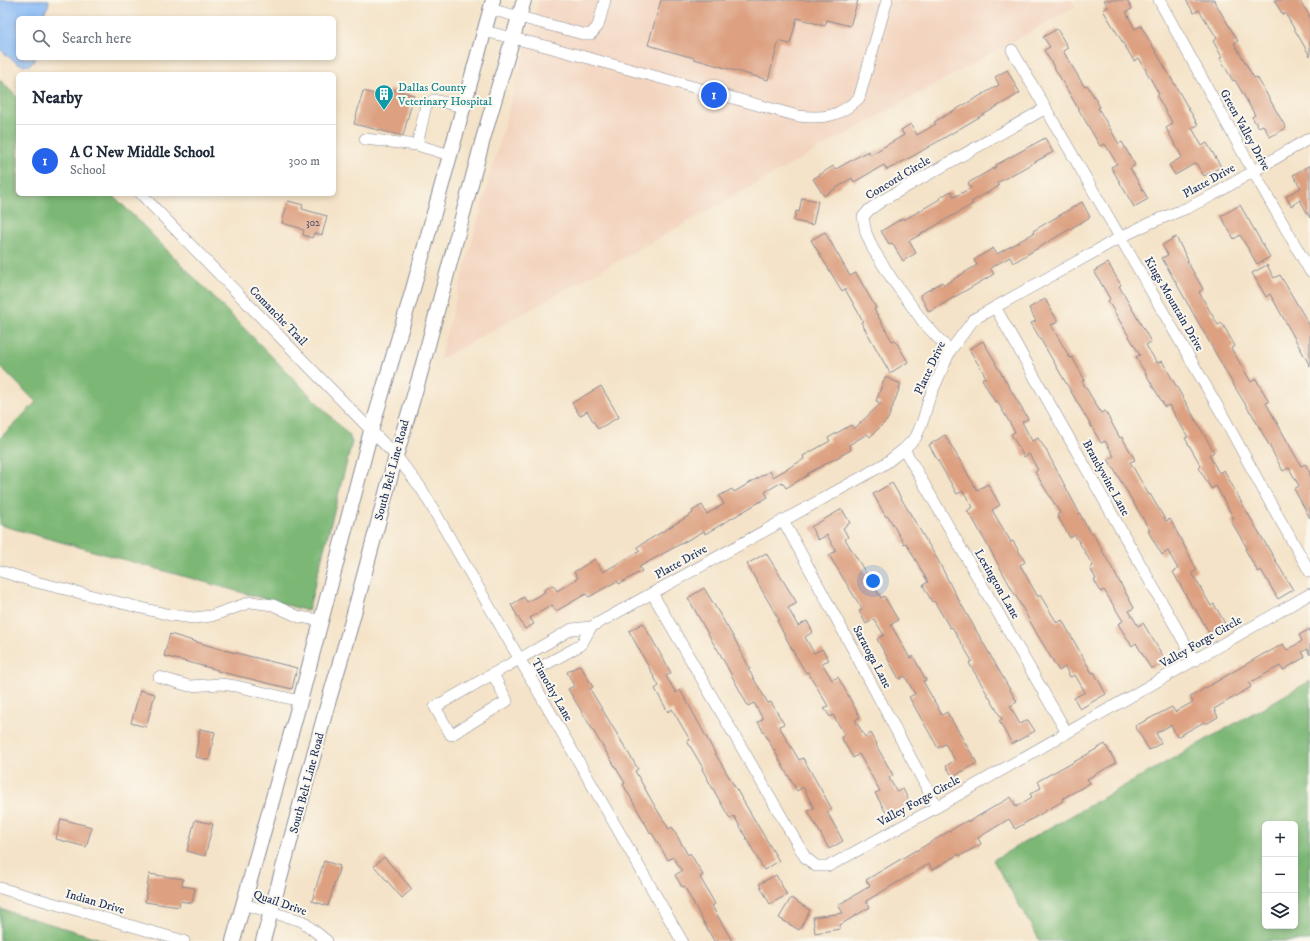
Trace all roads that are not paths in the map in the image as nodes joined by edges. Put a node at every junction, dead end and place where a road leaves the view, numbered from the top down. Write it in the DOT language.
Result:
graph roads {
  1 [pos="524,0"];
  2 [pos="605,0"];
  3 [pos="887,0"];
  4 [pos="1159,0"];
  5 [pos="492,5"];
  6 [pos="519,17"];
  7 [pos="484,31"];
  8 [pos="513,38"];
  9 [pos="1012,50"];
  10 [pos="464,107"];
  11 [pos="1046,108"];
  12 [pos="1310,138"];
  13 [pos="365,139"];
  14 [pos="417,145"];
  15 [pos="450,155"];
  16 [pos="1253,171"];
  17 [pos="143,196"];
  18 [pos="1121,238"];
  19 [pos="1310,271"];
  20 [pos="995,308"];
  21 [pos="950,351"];
  22 [pos="371,431"];
  23 [pos="904,449"];
  24 [pos="396,456"];
  25 [pos="783,520"];
  26 [pos="0,571"];
  27 [pos="1310,572"];
  28 [pos="652,593"];
  29 [pos="1310,594"];
  30 [pos="320,620"];
  31 [pos="591,627"];
  32 [pos="519,659"];
  33 [pos="1195,661"];
  34 [pos="493,674"];
  35 [pos="528,674"];
  36 [pos="159,677"];
  37 [pos="300,701"];
  38 [pos="1067,733"];
  39 [pos="937,807"];
  40 [pos="0,888"];
  41 [pos="243,904"];
  42 [pos="271,912"];
  43 [pos="184,941"];
  44 [pos="233,941"];
  45 [pos="263,941"];
  46 [pos="327,941"];
  47 [pos="682,941"];
  1 -- 6 [label="main road, South Belt Line Road"];
  2 -- 6 [label="street"];
  3 -- 8 [label="street"];
  4 -- 16 [label="street, Green Valley Drive"];
  5 -- 6 [label="street"];
  5 -- 7 [label="main road"];
  6 -- 8 [label="main road, South Belt Line Road"];
  7 -- 8 [label="street"];
  7 -- 10 [label="main road"];
  8 -- 24 [label="main road, South Belt Line Road"];
  9 -- 11 [label="street, Kings Mountain Drive"];
  10 -- 14 [label="street"];
  10 -- 15 [label="main road"];
  11 -- 18 [label="street, Kings Mountain Drive"];
  11 -- 21 [label="street, Concord Circle"];
  12 -- 16 [label="street, Platte Drive"];
  13 -- 14 [label="street"];
  14 -- 15 [label="street"];
  15 -- 22 [label="main road"];
  16 -- 18 [label="street, Platte Drive"];
  16 -- 19 [label="street, Green Valley Drive"];
  17 -- 22 [label="street, Comanche Trail"];
  18 -- 20 [label="street, Platte Drive"];
  18 -- 27 [label="street, Kings Mountain Drive"];
  20 -- 21 [label="street, Platte Drive"];
  20 -- 33 [label="street, Brandywine Lane"];
  21 -- 23 [label="street, Platte Drive"];
  22 -- 24 [label="street, Comanche Trail"];
  22 -- 30 [label="main road"];
  23 -- 25 [label="street, Platte Drive"];
  23 -- 38 [label="street, Lexington Lane"];
  24 -- 32 [label="street, Timothy Lane"];
  24 -- 42 [label="main road, South Belt Line Road"];
  25 -- 28 [label="street, Platte Drive"];
  25 -- 39 [label="street, Saratoga Lane"];
  26 -- 30 [label="street"];
  28 -- 31 [label="street, Platte Drive"];
  28 -- 39 [label="street, Valley Forge Circle"];
  29 -- 33 [label="street, Valley Forge Circle"];
  30 -- 37 [label="main road"];
  31 -- 32 [label="street, Platte Drive"];
  31 -- 35 [label="street, Platte Drive"];
  32 -- 34 [label="street, Platte Drive"];
  32 -- 35 [label="street, Timothy Lane"];
  33 -- 38 [label="street, Valley Forge Circle"];
  34 -- 34 [label="street, Platte Drive"];
  35 -- 47 [label="street, Timothy Lane"];
  36 -- 37 [label="street"];
  37 -- 41 [label="main road"];
  38 -- 39 [label="street, Valley Forge Circle"];
  40 -- 43 [label="street, Indian Drive"];
  41 -- 42 [label="street, Quail Drive"];
  41 -- 44 [label="main road"];
  42 -- 45 [label="main road, South Belt Line Road"];
  42 -- 46 [label="street, Quail Drive"];
}
